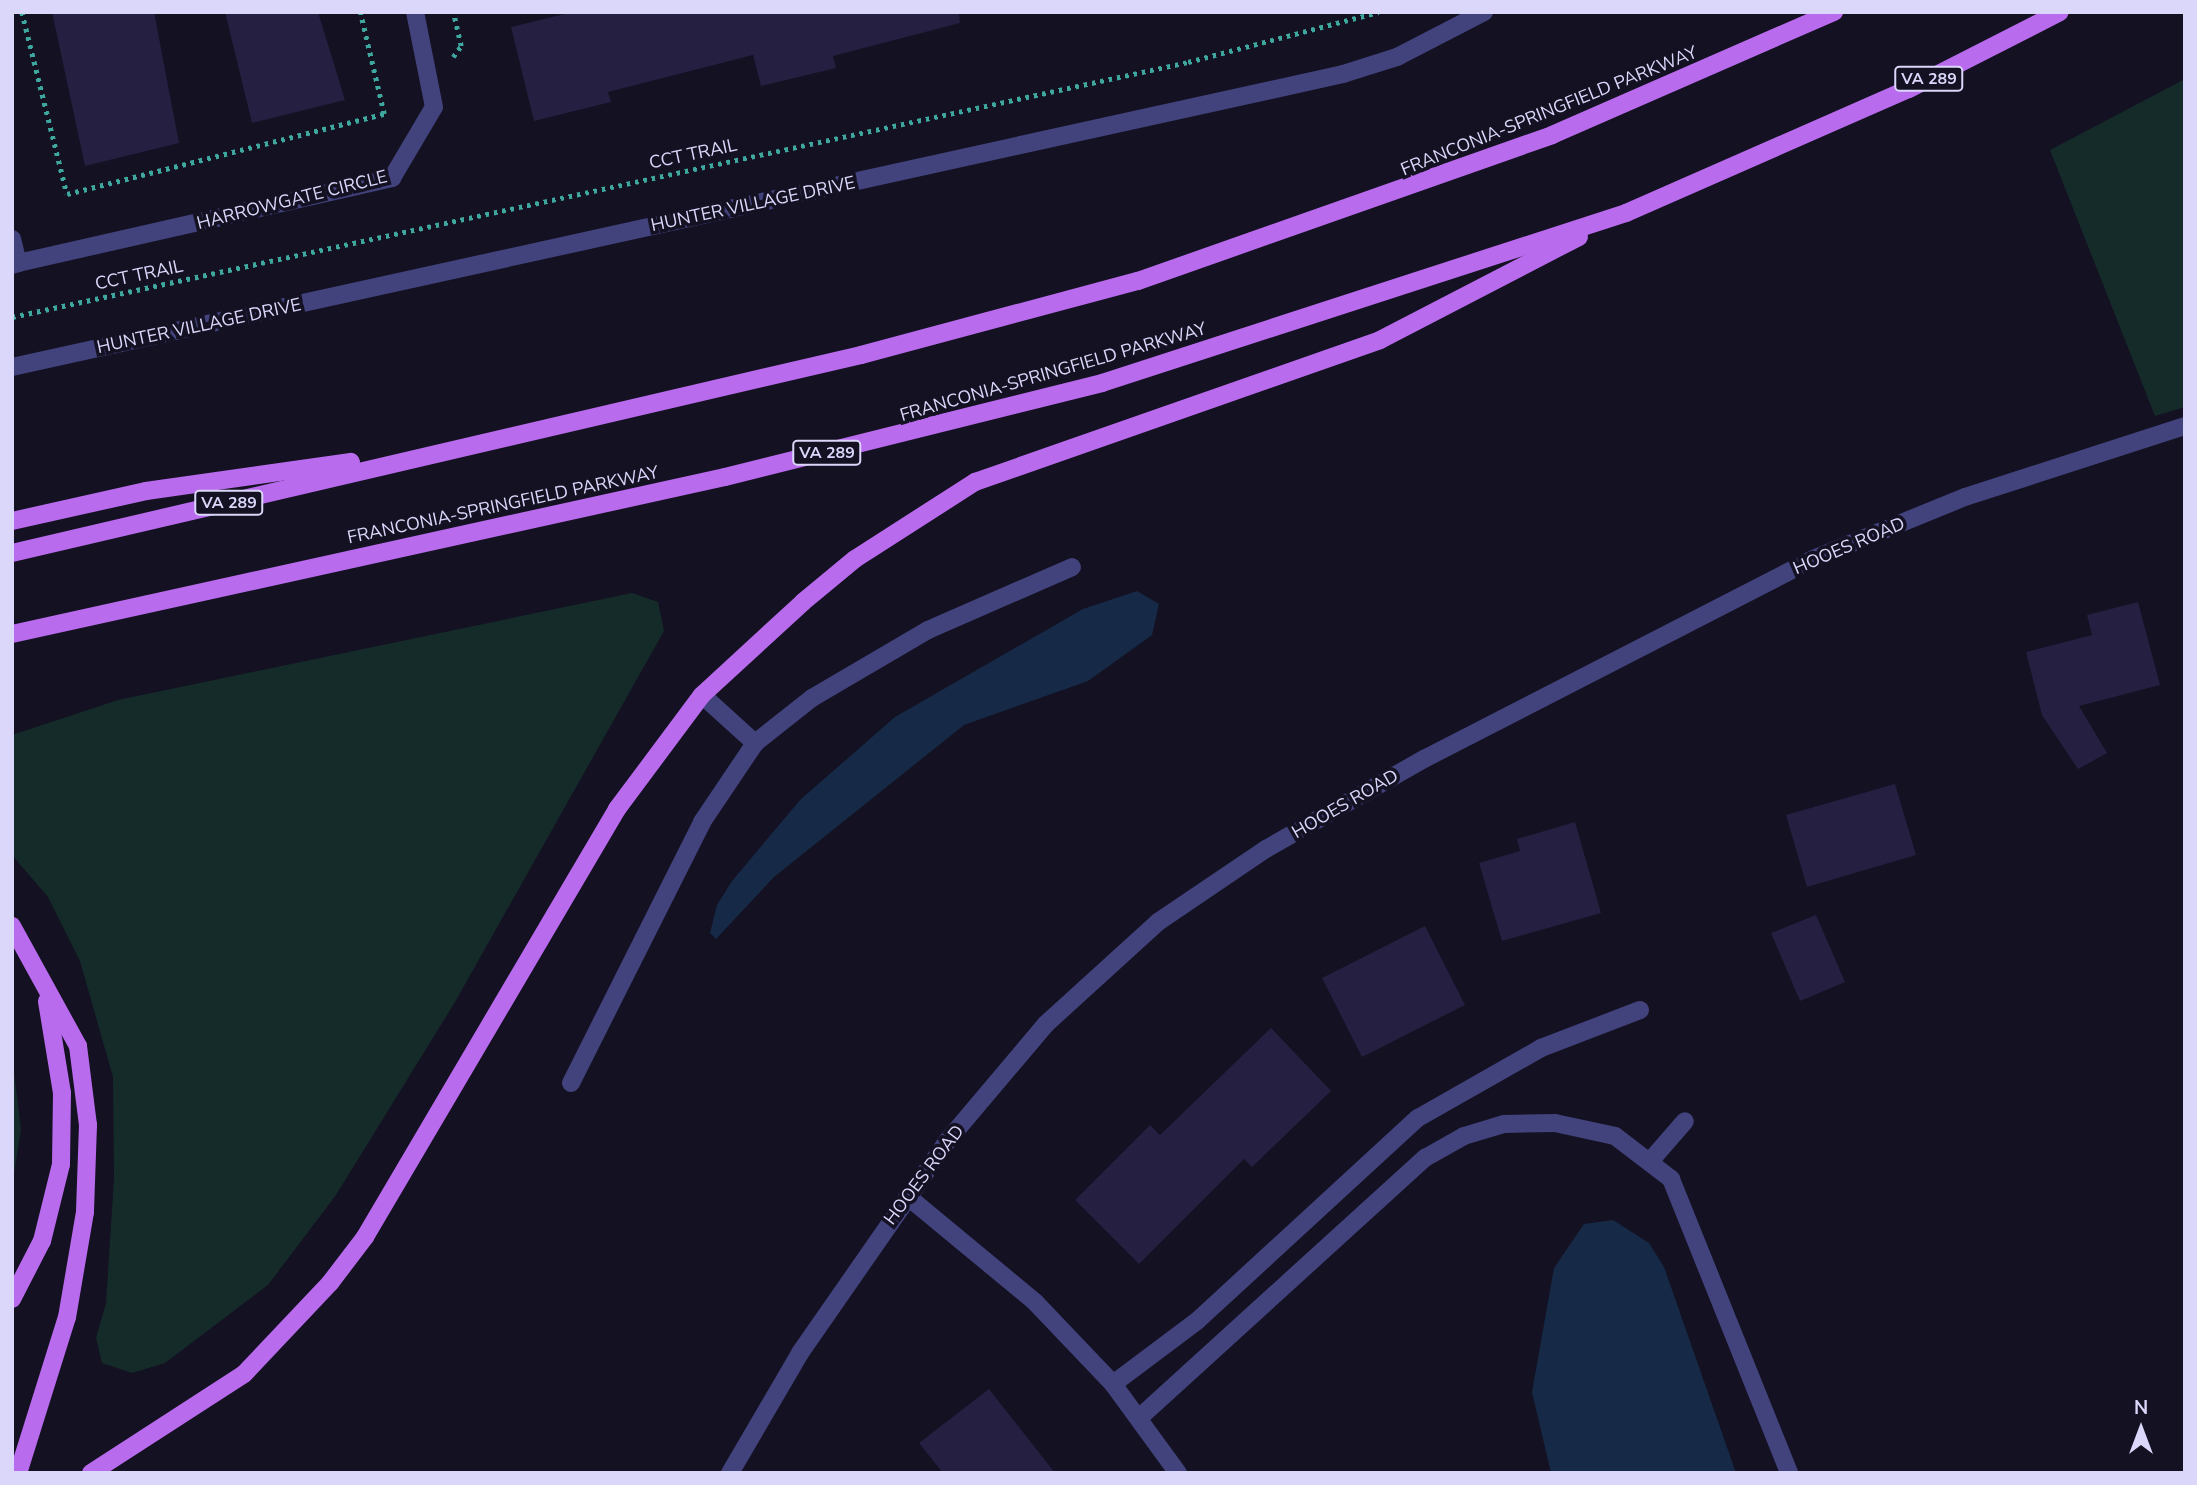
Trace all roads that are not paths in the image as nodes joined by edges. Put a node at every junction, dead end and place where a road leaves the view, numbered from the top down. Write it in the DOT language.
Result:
graph roads {
  1 [pos="415,12"];
  2 [pos="1484,12"];
  3 [pos="1834,12"];
  4 [pos="2060,12"];
  5 [pos="1626,214"];
  6 [pos="12,239"];
  7 [pos="15,264"];
  8 [pos="12,367"];
  9 [pos="2185,426"];
  10 [pos="444,448"];
  11 [pos="12,521"];
  12 [pos="12,553"];
  13 [pos="1072,567"];
  14 [pos="12,634"];
  15 [pos="702,695"];
  16 [pos="755,743"];
  17 [pos="12,926"];
  18 [pos="43,984"];
  19 [pos="1640,1010"];
  20 [pos="571,1083"];
  21 [pos="1685,1121"];
  22 [pos="1652,1159"];
  23 [pos="907,1196"];
  24 [pos="12,1299"];
  25 [pos="1113,1384"];
  26 [pos="1139,1418"];
  27 [pos="18,1473"];
  28 [pos="92,1473"];
  29 [pos="730,1473"];
  30 [pos="1178,1473"];
  31 [pos="1789,1473"];
  1 -- 7 [label="street, HARROWGATE CIRCLE"];
  2 -- 8 [label="street, HUNTER VILLAGE DRIVE"];
  3 -- 10 [label="main road, FRANCONIA-SPRINGFIELD PARKWAY / VA 289"];
  4 -- 5 [label="main road, FRANCONIA-SPRINGFIELD PARKWAY / VA 289"];
  5 -- 14 [label="main road, FRANCONIA-SPRINGFIELD PARKWAY / VA 289"];
  5 -- 15 [label="main road"];
  6 -- 7 [label="street, HARROWGATE CIRCLE"];
  9 -- 23 [label="street, HOOES ROAD"];
  10 -- 11 [label="main road"];
  10 -- 12 [label="main road, FRANCONIA-SPRINGFIELD PARKWAY / VA 289"];
  13 -- 16 [label="street"];
  15 -- 16 [label="street"];
  15 -- 28 [label="main road"];
  16 -- 20 [label="street"];
  17 -- 18 [label="main road"];
  18 -- 24 [label="main road"];
  18 -- 27 [label="main road"];
  19 -- 25 [label="street"];
  21 -- 22 [label="street"];
  22 -- 26 [label="street"];
  22 -- 31 [label="street"];
  23 -- 25 [label="street"];
  23 -- 29 [label="street, HOOES ROAD"];
  25 -- 26 [label="street"];
  26 -- 30 [label="street"];
}
